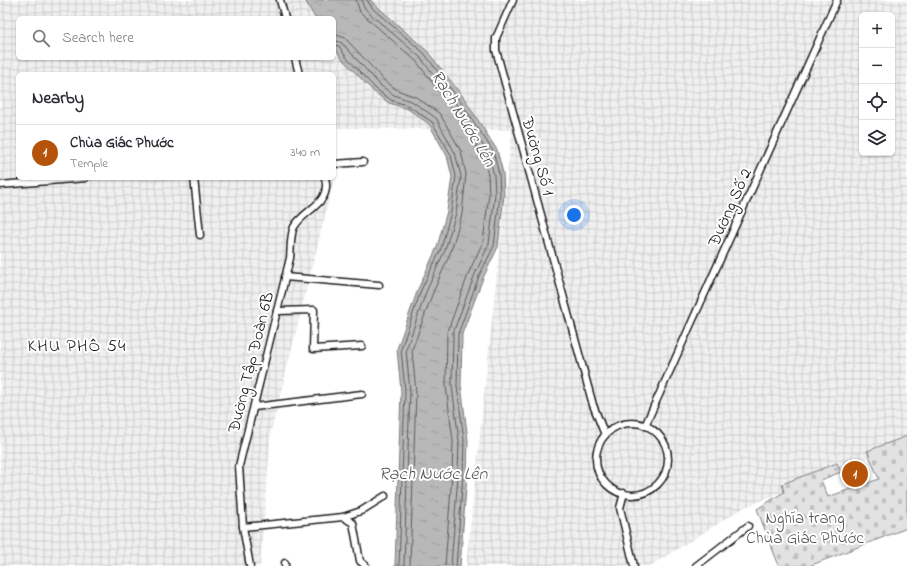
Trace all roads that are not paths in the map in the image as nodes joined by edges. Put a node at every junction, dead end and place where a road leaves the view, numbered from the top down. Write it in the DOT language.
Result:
graph roads {
  1 [pos="280,0"];
  2 [pos="513,0"];
  3 [pos="837,0"];
  4 [pos="284,16"];
  5 [pos="296,60"];
  6 [pos="298,72"];
  7 [pos="363,162"];
  8 [pos="336,164"];
  9 [pos="64,180"];
  10 [pos="194,180"];
  11 [pos="325,180"];
  12 [pos="0,186"];
  13 [pos="200,235"];
  14 [pos="285,277"];
  15 [pos="379,285"];
  16 [pos="277,311"];
  17 [pos="362,346"];
  18 [pos="362,394"];
  19 [pos="254,407"];
  20 [pos="645,426"];
  21 [pos="605,435"];
  22 [pos="624,493"];
  23 [pos="385,496"];
  24 [pos="343,517"];
  25 [pos="748,526"];
  26 [pos="243,527"];
  27 [pos="250,566"];
  28 [pos="366,566"];
  29 [pos="634,566"];
  30 [pos="696,566"];
  1 -- 4 [label="street"];
  2 -- 21 [label="street, Đường Số 1"];
  3 -- 20 [label="street, Đường Số 2"];
  5 -- 6 [label="street"];
  7 -- 8 [label="street"];
  9 -- 12 [label="street"];
  10 -- 13 [label="street"];
  11 -- 14 [label="street, Đường Tập Đoàn 6B"];
  14 -- 15 [label="street"];
  14 -- 16 [label="street, Đường Tập Đoàn 6B"];
  16 -- 17 [label="street"];
  16 -- 19 [label="street, Đường Tập Đoàn 6B"];
  18 -- 19 [label="street"];
  19 -- 26 [label="street, Đường Tập Đoàn 6B"];
  20 -- 21 [label="street"];
  20 -- 22 [label="street"];
  21 -- 22 [label="street"];
  22 -- 29 [label="street"];
  23 -- 24 [label="street"];
  24 -- 26 [label="street"];
  24 -- 28 [label="street"];
  25 -- 30 [label="street"];
  26 -- 27 [label="street, Đường Tập Đoàn 6B"];
}
